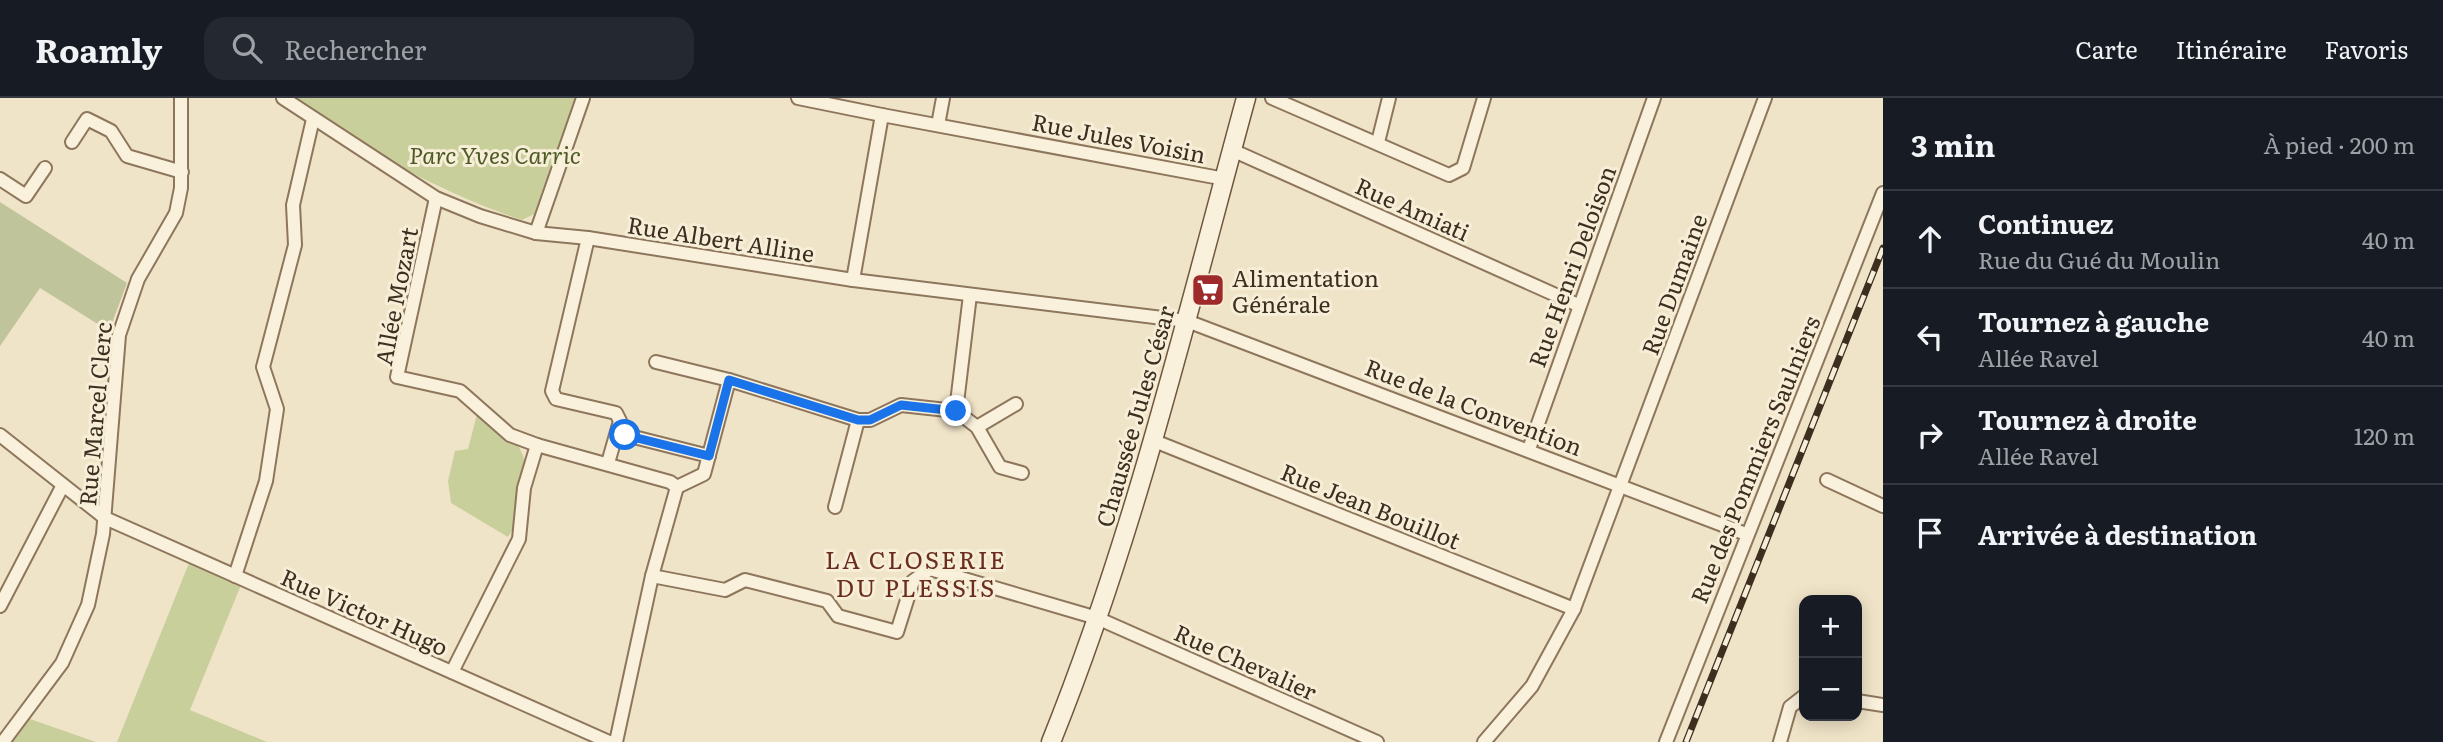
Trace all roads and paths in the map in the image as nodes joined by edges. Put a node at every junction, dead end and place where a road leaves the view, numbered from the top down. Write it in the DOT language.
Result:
graph roads {
  1 [pos="181,98"];
  2 [pos="283,98"];
  3 [pos="583,98"];
  4 [pos="797,98"];
  5 [pos="943,98"];
  6 [pos="1246,98"];
  7 [pos="1272,98"];
  8 [pos="1389,98"];
  9 [pos="1483,98"];
  10 [pos="1654,98"];
  11 [pos="1765,98"];
  12 [pos="882,115"];
  13 [pos="313,119"];
  14 [pos="938,125"];
  15 [pos="72,142"];
  16 [pos="1378,142"];
  17 [pos="1232,150"];
  18 [pos="45,168"];
  19 [pos="182,172"];
  20 [pos="1225,178"];
  21 [pos="0,179"];
  22 [pos="1883,192"];
  23 [pos="436,198"];
  24 [pos="536,233"];
  25 [pos="588,238"];
  26 [pos="853,280"];
  27 [pos="970,295"];
  28 [pos="1578,305"];
  29 [pos="1186,321"];
  30 [pos="656,362"];
  31 [pos="729,380"];
  32 [pos="1016,404"];
  33 [pos="956,411"];
  34 [pos="858,420"];
  35 [pos="977,427"];
  36 [pos="618,433"];
  37 [pos="0,435"];
  38 [pos="1152,440"];
  39 [pos="537,445"];
  40 [pos="1529,449"];
  41 [pos="709,456"];
  42 [pos="608,463"];
  43 [pos="1022,473"];
  44 [pos="1827,480"];
  45 [pos="673,484"];
  46 [pos="63,485"];
  47 [pos="1621,485"];
  48 [pos="1883,506"];
  49 [pos="835,507"];
  50 [pos="105,519"];
  51 [pos="1746,534"];
  52 [pos="235,576"];
  53 [pos="652,576"];
  54 [pos="0,606"];
  55 [pos="1574,609"];
  56 [pos="1097,618"];
  57 [pos="452,672"];
  58 [pos="1799,700"];
  59 [pos="1862,702"];
  60 [pos="1883,705"];
  61 [pos="3,742"];
  62 [pos="609,742"];
  63 [pos="616,742"];
  64 [pos="1051,742"];
  65 [pos="1377,742"];
  66 [pos="1485,742"];
  67 [pos="1666,742"];
  68 [pos="1780,742"];
  1 -- 19 [label="street, Rue Marcel Clerc"];
  2 -- 13 [label="street, Rue Albert Alline"];
  3 -- 24 [label="street"];
  4 -- 12 [label="street, Rue Jules Voisin"];
  5 -- 14 [label="street"];
  6 -- 17 [label="street, Chaussée Jules César"];
  7 -- 16 [label="street"];
  8 -- 16 [label="street"];
  9 -- 16 [label="street"];
  10 -- 28 [label="street, Rue Henri Deloison"];
  11 -- 47 [label="street, Rue Dumaine"];
  12 -- 14 [label="street, Rue Jules Voisin"];
  12 -- 26 [label="street"];
  13 -- 23 [label="street, Rue Albert Alline"];
  13 -- 52 [label="street"];
  14 -- 20 [label="street, Rue Jules Voisin"];
  15 -- 19 [label="street"];
  17 -- 20 [label="street, Chaussée Jules César"];
  17 -- 28 [label="street, Rue Amiati"];
  18 -- 21 [label="street"];
  19 -- 50 [label="street, Rue Marcel Clerc"];
  20 -- 29 [label="street, Chaussée Jules César"];
  22 -- 51 [label="street, Rue des Pommiers Saulniers"];
  23 -- 24 [label="street, Rue Albert Alline"];
  23 -- 39 [label="street, Allée Mozart"];
  24 -- 25 [label="street, Rue Albert Alline"];
  25 -- 26 [label="street, Rue Albert Alline"];
  25 -- 36 [label="street"];
  26 -- 27 [label="street, Rue Albert Alline"];
  27 -- 29 [label="street, Rue Albert Alline"];
  27 -- 33 [label="street"];
  28 -- 40 [label="street, Rue Henri Deloison"];
  29 -- 38 [label="street, Chaussée Jules César"];
  29 -- 40 [label="street, Rue de la Convention"];
  30 -- 31 [label="street"];
  31 -- 34 [label="street"];
  31 -- 41 [label="street"];
  32 -- 35 [label="street"];
  33 -- 34 [label="street"];
  33 -- 35 [label="street"];
  34 -- 49 [label="street"];
  35 -- 43 [label="street"];
  36 -- 41 [label="street"];
  36 -- 42 [label="street"];
  37 -- 46 [label="street, Rue Victor Hugo"];
  38 -- 55 [label="street, Rue Jean Bouillot"];
  38 -- 56 [label="street, Chaussée Jules César"];
  39 -- 42 [label="street"];
  39 -- 57 [label="street"];
  40 -- 47 [label="street, Rue de la Convention"];
  41 -- 45 [label="street"];
  42 -- 45 [label="street"];
  44 -- 48 [label="street"];
  45 -- 53 [label="street"];
  46 -- 50 [label="street, Rue Victor Hugo"];
  46 -- 54 [label="street"];
  47 -- 51 [label="street, Rue de la Convention"];
  47 -- 55 [label="street, Rue Dumaine"];
  50 -- 52 [label="street, Rue Victor Hugo"];
  50 -- 61 [label="street, Rue Marcel Clerc"];
  51 -- 67 [label="street, Rue des Pommiers Saulniers"];
  52 -- 57 [label="street, Rue Victor Hugo"];
  53 -- 56 [label="street, Rue Chevalier"];
  53 -- 63 [label="street"];
  55 -- 66 [label="street, Rue Dumaine"];
  56 -- 64 [label="street, Chaussée Jules César"];
  56 -- 65 [label="street, Rue Chevalier"];
  57 -- 62 [label="street, Rue Victor Hugo"];
  58 -- 68 [label="street"];
  59 -- 60 [label="street"];
}
